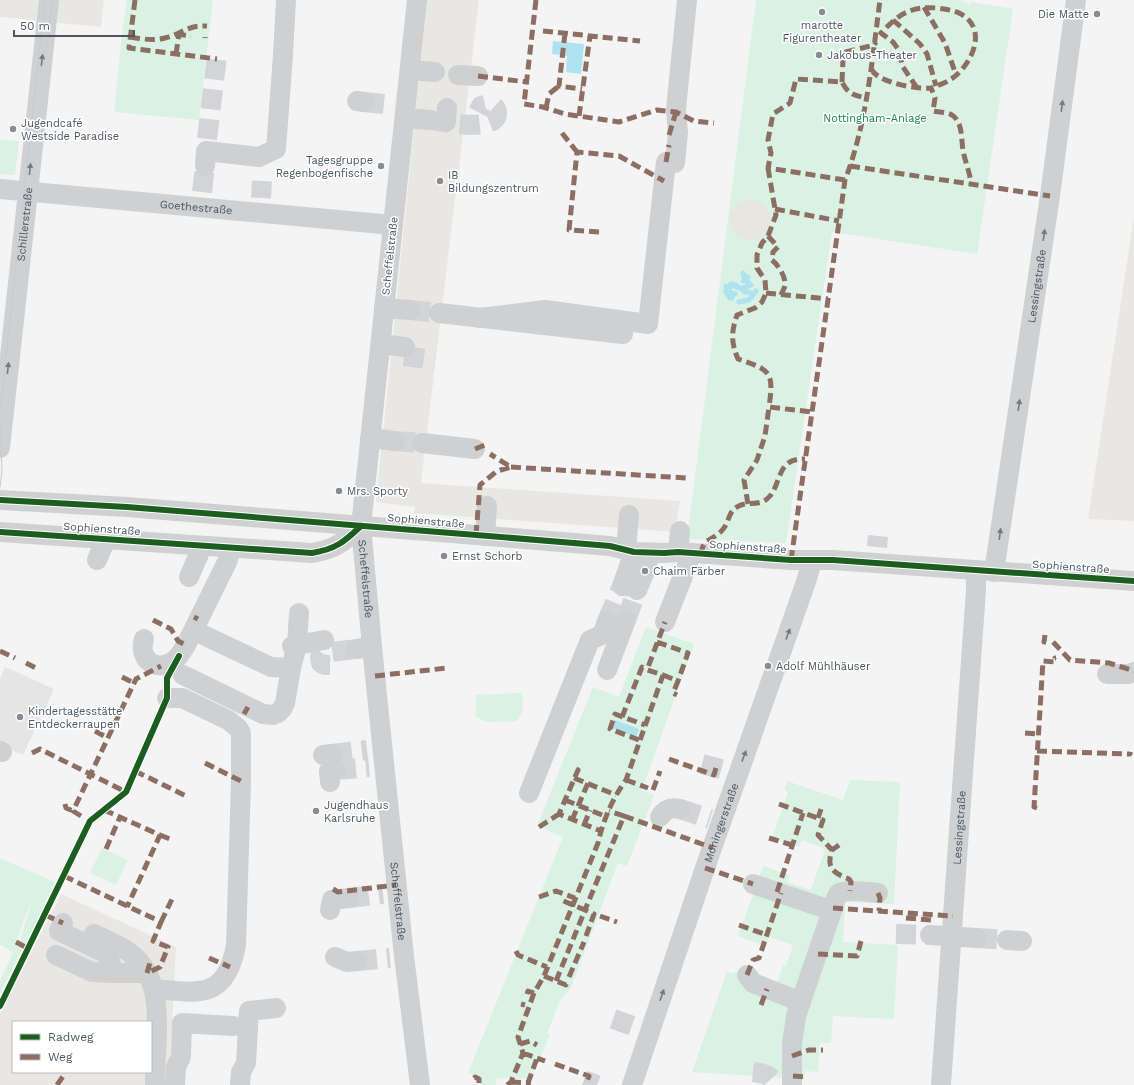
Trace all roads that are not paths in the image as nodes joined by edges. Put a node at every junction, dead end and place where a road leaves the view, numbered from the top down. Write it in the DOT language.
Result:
graph roads {
  1 [pos="49,0"];
  2 [pos="286,0"];
  3 [pos="417,0"];
  4 [pos="687,0"];
  5 [pos="1076,0"];
  6 [pos="410,70"];
  7 [pos="435,72"];
  8 [pos="458,74"];
  9 [pos="478,76"];
  10 [pos="402,110"];
  11 [pos="441,117"];
  12 [pos="206,152"];
  13 [pos="0,190"];
  14 [pos="27,192"];
  15 [pos="393,226"];
  16 [pos="384,308"];
  17 [pos="410,310"];
  18 [pos="439,313"];
  19 [pos="479,318"];
  20 [pos="623,334"];
  21 [pos="380,348"];
  22 [pos="405,352"];
  23 [pos="370,438"];
  24 [pos="395,441"];
  25 [pos="422,443"];
  26 [pos="0,448"];
  27 [pos="475,449"];
  28 [pos="0,500"];
  29 [pos="487,506"];
  30 [pos="196,512"];
  31 [pos="629,515"];
  32 [pos="361,526"];
  33 [pos="680,531"];
  34 [pos="0,532"];
  35 [pos="485,536"];
  36 [pos="106,539"];
  37 [pos="197,546"];
  38 [pos="229,548"];
  39 [pos="636,551"];
  40 [pos="684,552"];
  41 [pos="97,560"];
  42 [pos="812,560"];
  43 [pos="985,572"];
  44 [pos="189,577"];
  45 [pos="1134,581"];
  46 [pos="629,588"];
  47 [pos="299,613"];
  48 [pos="665,622"];
  49 [pos="201,634"];
  50 [pos="144,639"];
  51 [pos="324,640"];
  52 [pos="295,645"];
  53 [pos="291,668"];
  54 [pos="607,670"];
  55 [pos="1134,672"];
  56 [pos="1107,674"];
  57 [pos="183,675"];
  58 [pos="168,698"];
  59 [pos="528,793"];
  60 [pos="680,809"];
  61 [pos="660,816"];
  62 [pos="753,884"];
  63 [pos="878,893"];
  64 [pos="349,898"];
  65 [pos="833,908"];
  66 [pos="330,910"];
  67 [pos="63,923"];
  68 [pos="930,931"];
  69 [pos="951,932"];
  70 [pos="94,934"];
  71 [pos="977,938"];
  72 [pos="56,955"];
  73 [pos="335,957"];
  74 [pos="358,961"];
  75 [pos="114,973"];
  76 [pos="747,975"];
  77 [pos="151,981"];
  78 [pos="802,1002"];
  79 [pos="276,1008"];
  80 [pos="233,1026"];
  81 [pos="155,1085"];
  82 [pos="175,1085"];
  83 [pos="240,1085"];
  84 [pos="420,1085"];
  85 [pos="632,1085"];
  86 [pos="792,1085"];
  87 [pos="941,1085"];
  14 -- 1 [label="street, Schillerstraße, one-way"];
  2 -- 12 [label="street"];
  3 -- 6 [label="street, Scheffelstraße"];
  4 -- 19 [label="street"];
  43 -- 5 [label="street, Lessingstraße, one-way"];
  6 -- 7 [label="street"];
  6 -- 10 [label="street, Scheffelstraße"];
  8 -- 9 [label="street"];
  10 -- 11 [label="street"];
  10 -- 15 [label="street, Scheffelstraße"];
  13 -- 14 [label="street, Goethestraße"];
  14 -- 15 [label="street, Goethestraße"];
  26 -- 14 [label="street, Schillerstraße, one-way"];
  15 -- 16 [label="street, Scheffelstraße"];
  16 -- 17 [label="street"];
  16 -- 21 [label="street, Scheffelstraße"];
  18 -- 19 [label="street"];
  19 -- 20 [label="street"];
  21 -- 22 [label="street"];
  21 -- 23 [label="street, Scheffelstraße"];
  23 -- 24 [label="street"];
  23 -- 32 [label="street, Scheffelstraße"];
  25 -- 27 [label="street"];
  28 -- 30 [label="street, Sophienstraße"];
  29 -- 35 [label="street"];
  30 -- 32 [label="street, Sophienstraße"];
  30 -- 37 [label="street"];
  31 -- 39 [label="street"];
  32 -- 35 [label="street, Sophienstraße"];
  32 -- 38 [label="street, Sophienstraße"];
  32 -- 84 [label="street, Scheffelstraße"];
  33 -- 40 [label="street"];
  34 -- 36 [label="street, Sophienstraße"];
  35 -- 39 [label="street, Sophienstraße"];
  36 -- 37 [label="street, Sophienstraße"];
  36 -- 41 [label="street"];
  37 -- 38 [label="street, Sophienstraße"];
  37 -- 44 [label="street"];
  38 -- 50 [label="street"];
  39 -- 40 [label="street, Sophienstraße"];
  39 -- 46 [label="street"];
  40 -- 42 [label="street, Sophienstraße"];
  40 -- 48 [label="street"];
  42 -- 43 [label="street, Sophienstraße"];
  85 -- 42 [label="street, Moningerstraße, one-way"];
  43 -- 45 [label="street, Sophienstraße"];
  43 -- 69 [label="street, Lessingstraße"];
  47 -- 52 [label="street"];
  49 -- 53 [label="street"];
  51 -- 52 [label="street"];
  52 -- 53 [label="street"];
  53 -- 57 [label="street"];
  54 -- 59 [label="street"];
  55 -- 56 [label="street"];
  58 -- 77 [label="street"];
  60 -- 61 [label="street"];
  62 -- 65 [label="street"];
  63 -- 65 [label="street"];
  64 -- 66 [label="street"];
  65 -- 78 [label="street"];
  67 -- 75 [label="street"];
  68 -- 69 [label="street"];
  69 -- 71 [label="street"];
  69 -- 87 [label="street, Lessingstraße"];
  70 -- 77 [label="street"];
  72 -- 75 [label="street"];
  73 -- 74 [label="street"];
  75 -- 77 [label="street"];
  76 -- 78 [label="street"];
  77 -- 81 [label="street"];
  78 -- 86 [label="street"];
  79 -- 83 [label="street"];
  80 -- 82 [label="street"];
}
